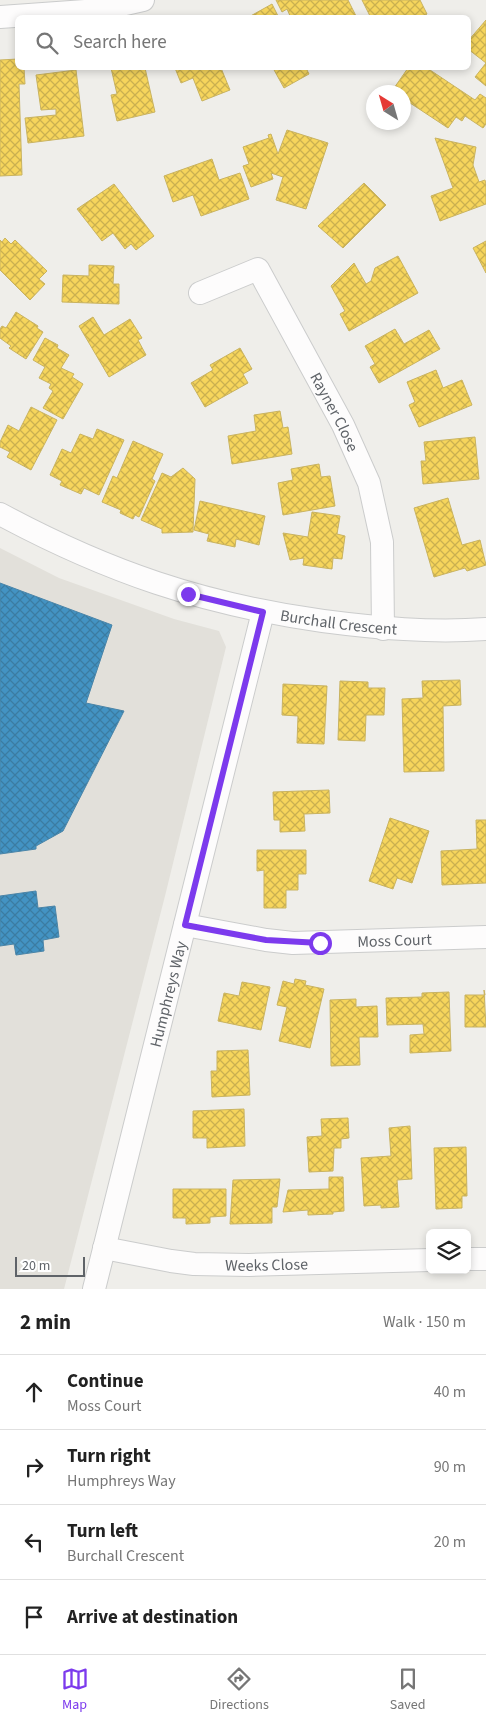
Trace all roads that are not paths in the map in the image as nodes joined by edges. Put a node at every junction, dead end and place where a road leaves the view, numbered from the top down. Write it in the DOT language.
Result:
graph roads {
  1 [pos="143,0"];
  2 [pos="30,15"];
  3 [pos="15,16"];
  4 [pos="0,17"];
  5 [pos="200,293"];
  6 [pos="0,514"];
  7 [pos="263,612"];
  8 [pos="383,629"];
  9 [pos="486,629"];
  10 [pos="185,925"];
  11 [pos="486,937"];
  12 [pos="104,1248"];
  13 [pos="471,1259"];
  14 [pos="486,1259"];
  15 [pos="426,1260"];
  16 [pos="94,1289"];
  1 -- 2 [label="street"];
  3 -- 4 [label="street"];
  5 -- 8 [label="street, Rayner Close"];
  6 -- 7 [label="street, Burchall Crescent"];
  7 -- 8 [label="street, Burchall Crescent"];
  7 -- 10 [label="street, Humphreys Way"];
  8 -- 9 [label="street, Burchall Crescent"];
  10 -- 11 [label="street, Moss Court"];
  10 -- 12 [label="street, Humphreys Way"];
  12 -- 15 [label="street, Weeks Close"];
  12 -- 16 [label="street, Humphreys Way"];
  13 -- 14 [label="street"];
}
